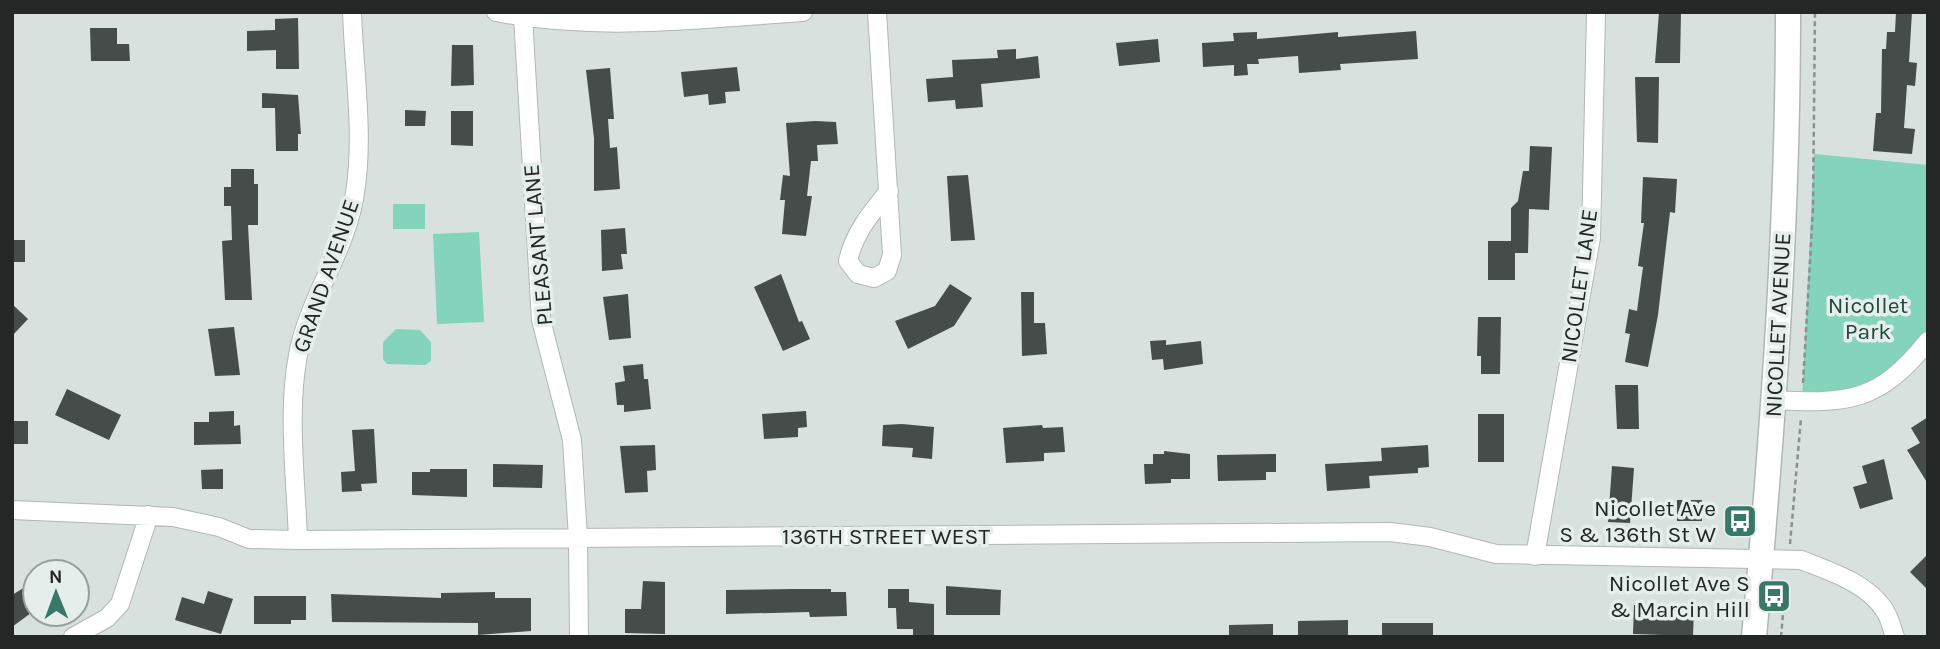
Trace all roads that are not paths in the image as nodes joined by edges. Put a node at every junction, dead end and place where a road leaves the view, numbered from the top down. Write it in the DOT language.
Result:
graph roads {
  1 [pos="352,12"];
  2 [pos="496,12"];
  3 [pos="803,12"];
  4 [pos="877,12"];
  5 [pos="1595,12"];
  6 [pos="1787,12"];
  7 [pos="523,18"];
  8 [pos="888,191"];
  9 [pos="1928,341"];
  10 [pos="1774,400"];
  11 [pos="12,510"];
  12 [pos="149,515"];
  13 [pos="579,538"];
  14 [pos="298,540"];
  15 [pos="1535,556"];
  16 [pos="1761,558"];
  17 [pos="73,637"];
  18 [pos="579,637"];
  19 [pos="1754,637"];
  20 [pos="1895,637"];
  1 -- 14 [label="street, GRAND AVENUE"];
  2 -- 7 [label="street"];
  3 -- 7 [label="street"];
  4 -- 8 [label="street"];
  5 -- 15 [label="street, NICOLLET LANE"];
  6 -- 10 [label="main road, NICOLLET AVENUE"];
  7 -- 13 [label="street, PLEASANT LANE"];
  9 -- 10 [label="street"];
  10 -- 16 [label="main road, NICOLLET AVENUE"];
  11 -- 12 [label="street, 136TH STREET WEST"];
  12 -- 14 [label="street, 136TH STREET WEST"];
  12 -- 17 [label="street"];
  13 -- 14 [label="street, 136TH STREET WEST"];
  13 -- 15 [label="street, 136TH STREET WEST"];
  13 -- 18 [label="street, PLEASANT LANE"];
  15 -- 16 [label="street, 136TH STREET WEST"];
  16 -- 19 [label="main road, NICOLLET AVENUE"];
  16 -- 20 [label="street, 136TH STREET WEST"];
}
